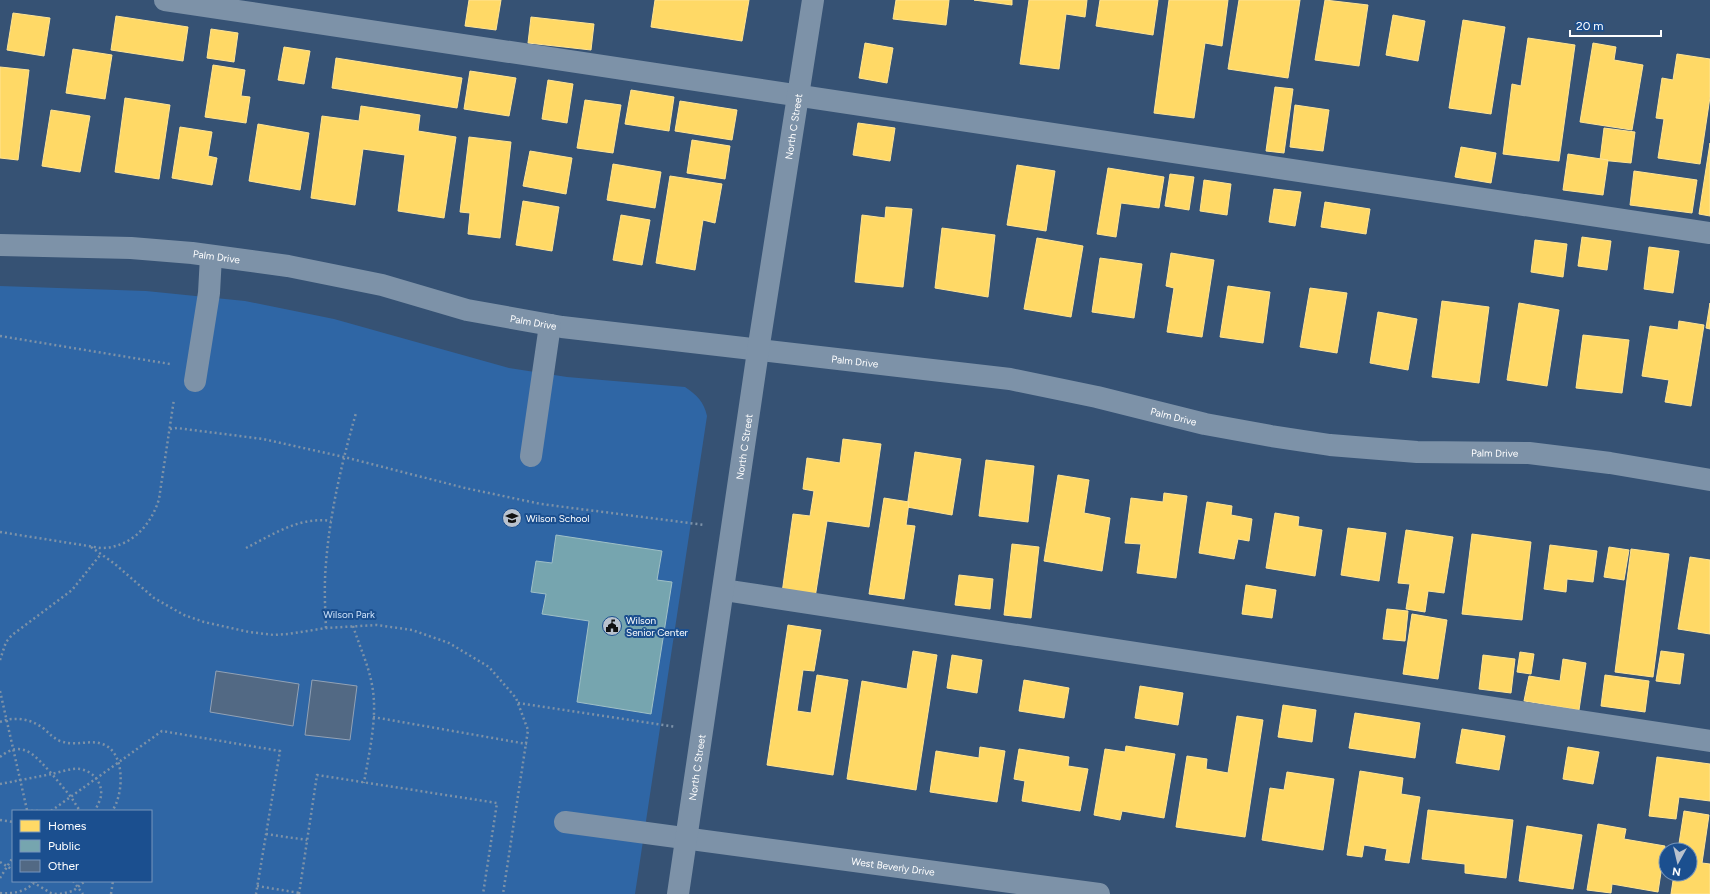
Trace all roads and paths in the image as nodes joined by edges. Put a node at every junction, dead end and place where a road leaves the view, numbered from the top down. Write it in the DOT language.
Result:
graph roads {
  1 [pos="165,0"];
  2 [pos="813,0"];
  3 [pos="799,96"];
  4 [pos="1710,233"];
  5 [pos="0,245"];
  6 [pos="211,256"];
  7 [pos="550,325"];
  8 [pos="0,336"];
  9 [pos="758,351"];
  10 [pos="171,364"];
  11 [pos="195,381"];
  12 [pos="174,397"];
  13 [pos="356,413"];
  14 [pos="170,429"];
  15 [pos="531,456"];
  16 [pos="344,457"];
  17 [pos="1710,480"];
  18 [pos="331,522"];
  19 [pos="733,529"];
  20 [pos="0,532"];
  21 [pos="91,547"];
  22 [pos="246,548"];
  23 [pos="101,554"];
  24 [pos="724,590"];
  25 [pos="353,626"];
  26 [pos="326,628"];
  27 [pos="0,660"];
  28 [pos="0,691"];
  29 [pos="518,703"];
  30 [pos="373,717"];
  31 [pos="7,720"];
  32 [pos="0,722"];
  33 [pos="703,730"];
  34 [pos="1710,741"];
  35 [pos="527,744"];
  36 [pos="13,750"];
  37 [pos="0,757"];
  38 [pos="118,763"];
  39 [pos="52,774"];
  40 [pos="96,779"];
  41 [pos="20,781"];
  42 [pos="364,782"];
  43 [pos="0,784"];
  44 [pos="71,796"];
  45 [pos="26,810"];
  46 [pos="52,810"];
  47 [pos="79,810"];
  48 [pos="95,810"];
  49 [pos="113,810"];
  50 [pos="0,820"];
  51 [pos="12,822"];
  52 [pos="565,822"];
  53 [pos="266,834"];
  54 [pos="687,838"];
  55 [pos="308,840"];
  56 [pos="12,859"];
  57 [pos="0,862"];
  58 [pos="7,867"];
  59 [pos="12,870"];
  60 [pos="0,878"];
  61 [pos="74,882"];
  62 [pos="84,882"];
  63 [pos="113,882"];
  64 [pos="34,883"];
  65 [pos="257,886"];
  66 [pos="78,888"];
  67 [pos="0,893"];
  68 [pos="57,894"];
  69 [pos="60,894"];
  70 [pos="83,894"];
  71 [pos="111,894"];
  72 [pos="256,894"];
  73 [pos="299,894"];
  74 [pos="483,894"];
  75 [pos="503,894"];
  76 [pos="678,894"];
  77 [pos="1099,894"];
  1 -- 3 [label="street"];
  2 -- 3 [label="street, North C Street"];
  3 -- 4 [label="street"];
  3 -- 9 [label="street, North C Street"];
  5 -- 6 [label="street, Palm Drive"];
  6 -- 7 [label="street, Palm Drive"];
  6 -- 11 [label="street"];
  7 -- 9 [label="street, Palm Drive"];
  7 -- 15 [label="street"];
  8 -- 10 [label="path"];
  9 -- 17 [label="street, Palm Drive"];
  9 -- 19 [label="street, North C Street"];
  12 -- 14 [label="path"];
  13 -- 16 [label="path"];
  14 -- 16 [label="path"];
  14 -- 21 [label="path"];
  16 -- 18 [label="path"];
  16 -- 19 [label="path"];
  18 -- 22 [label="path"];
  18 -- 26 [label="path"];
  19 -- 24 [label="street, North C Street"];
  20 -- 21 [label="path"];
  21 -- 23 [label="path"];
  23 -- 26 [label="path"];
  23 -- 27 [label="path"];
  24 -- 33 [label="street, North C Street"];
  24 -- 34 [label="street"];
  25 -- 26 [label="path"];
  25 -- 29 [label="path"];
  25 -- 30 [label="path"];
  28 -- 31 [label="path"];
  29 -- 33 [label="path"];
  29 -- 35 [label="path"];
  30 -- 35 [label="path"];
  30 -- 42 [label="path"];
  31 -- 32 [label="path"];
  31 -- 36 [label="path"];
  31 -- 38 [label="path"];
  33 -- 54 [label="street, North C Street"];
  35 -- 75 [label="path"];
  36 -- 37 [label="path"];
  36 -- 39 [label="path"];
  36 -- 41 [label="path"];
  38 -- 40 [label="path"];
  38 -- 49 [label="path"];
  38 -- 53 [label="path"];
  39 -- 40 [label="path"];
  39 -- 41 [label="path"];
  39 -- 44 [label="path"];
  40 -- 44 [label="path"];
  40 -- 48 [label="path"];
  41 -- 43 [label="path"];
  41 -- 45 [label="path"];
  42 -- 55 [label="path"];
  42 -- 74 [label="path"];
  44 -- 46 [label="path"];
  44 -- 47 [label="path"];
  50 -- 51 [label="path"];
  52 -- 54 [label="street, West Beverly Drive"];
  53 -- 55 [label="path"];
  53 -- 65 [label="path"];
  54 -- 76 [label="street, North C Street"];
  54 -- 77 [label="street, West Beverly Drive"];
  55 -- 73 [label="path"];
  56 -- 58 [label="path"];
  57 -- 58 [label="path"];
  58 -- 59 [label="path"];
  58 -- 60 [label="path"];
  61 -- 66 [label="path"];
  62 -- 66 [label="path"];
  63 -- 71 [label="path"];
  64 -- 67 [label="path"];
  64 -- 68 [label="path"];
  65 -- 72 [label="path"];
  65 -- 73 [label="path"];
  66 -- 69 [label="path"];
  66 -- 70 [label="path"];
}
